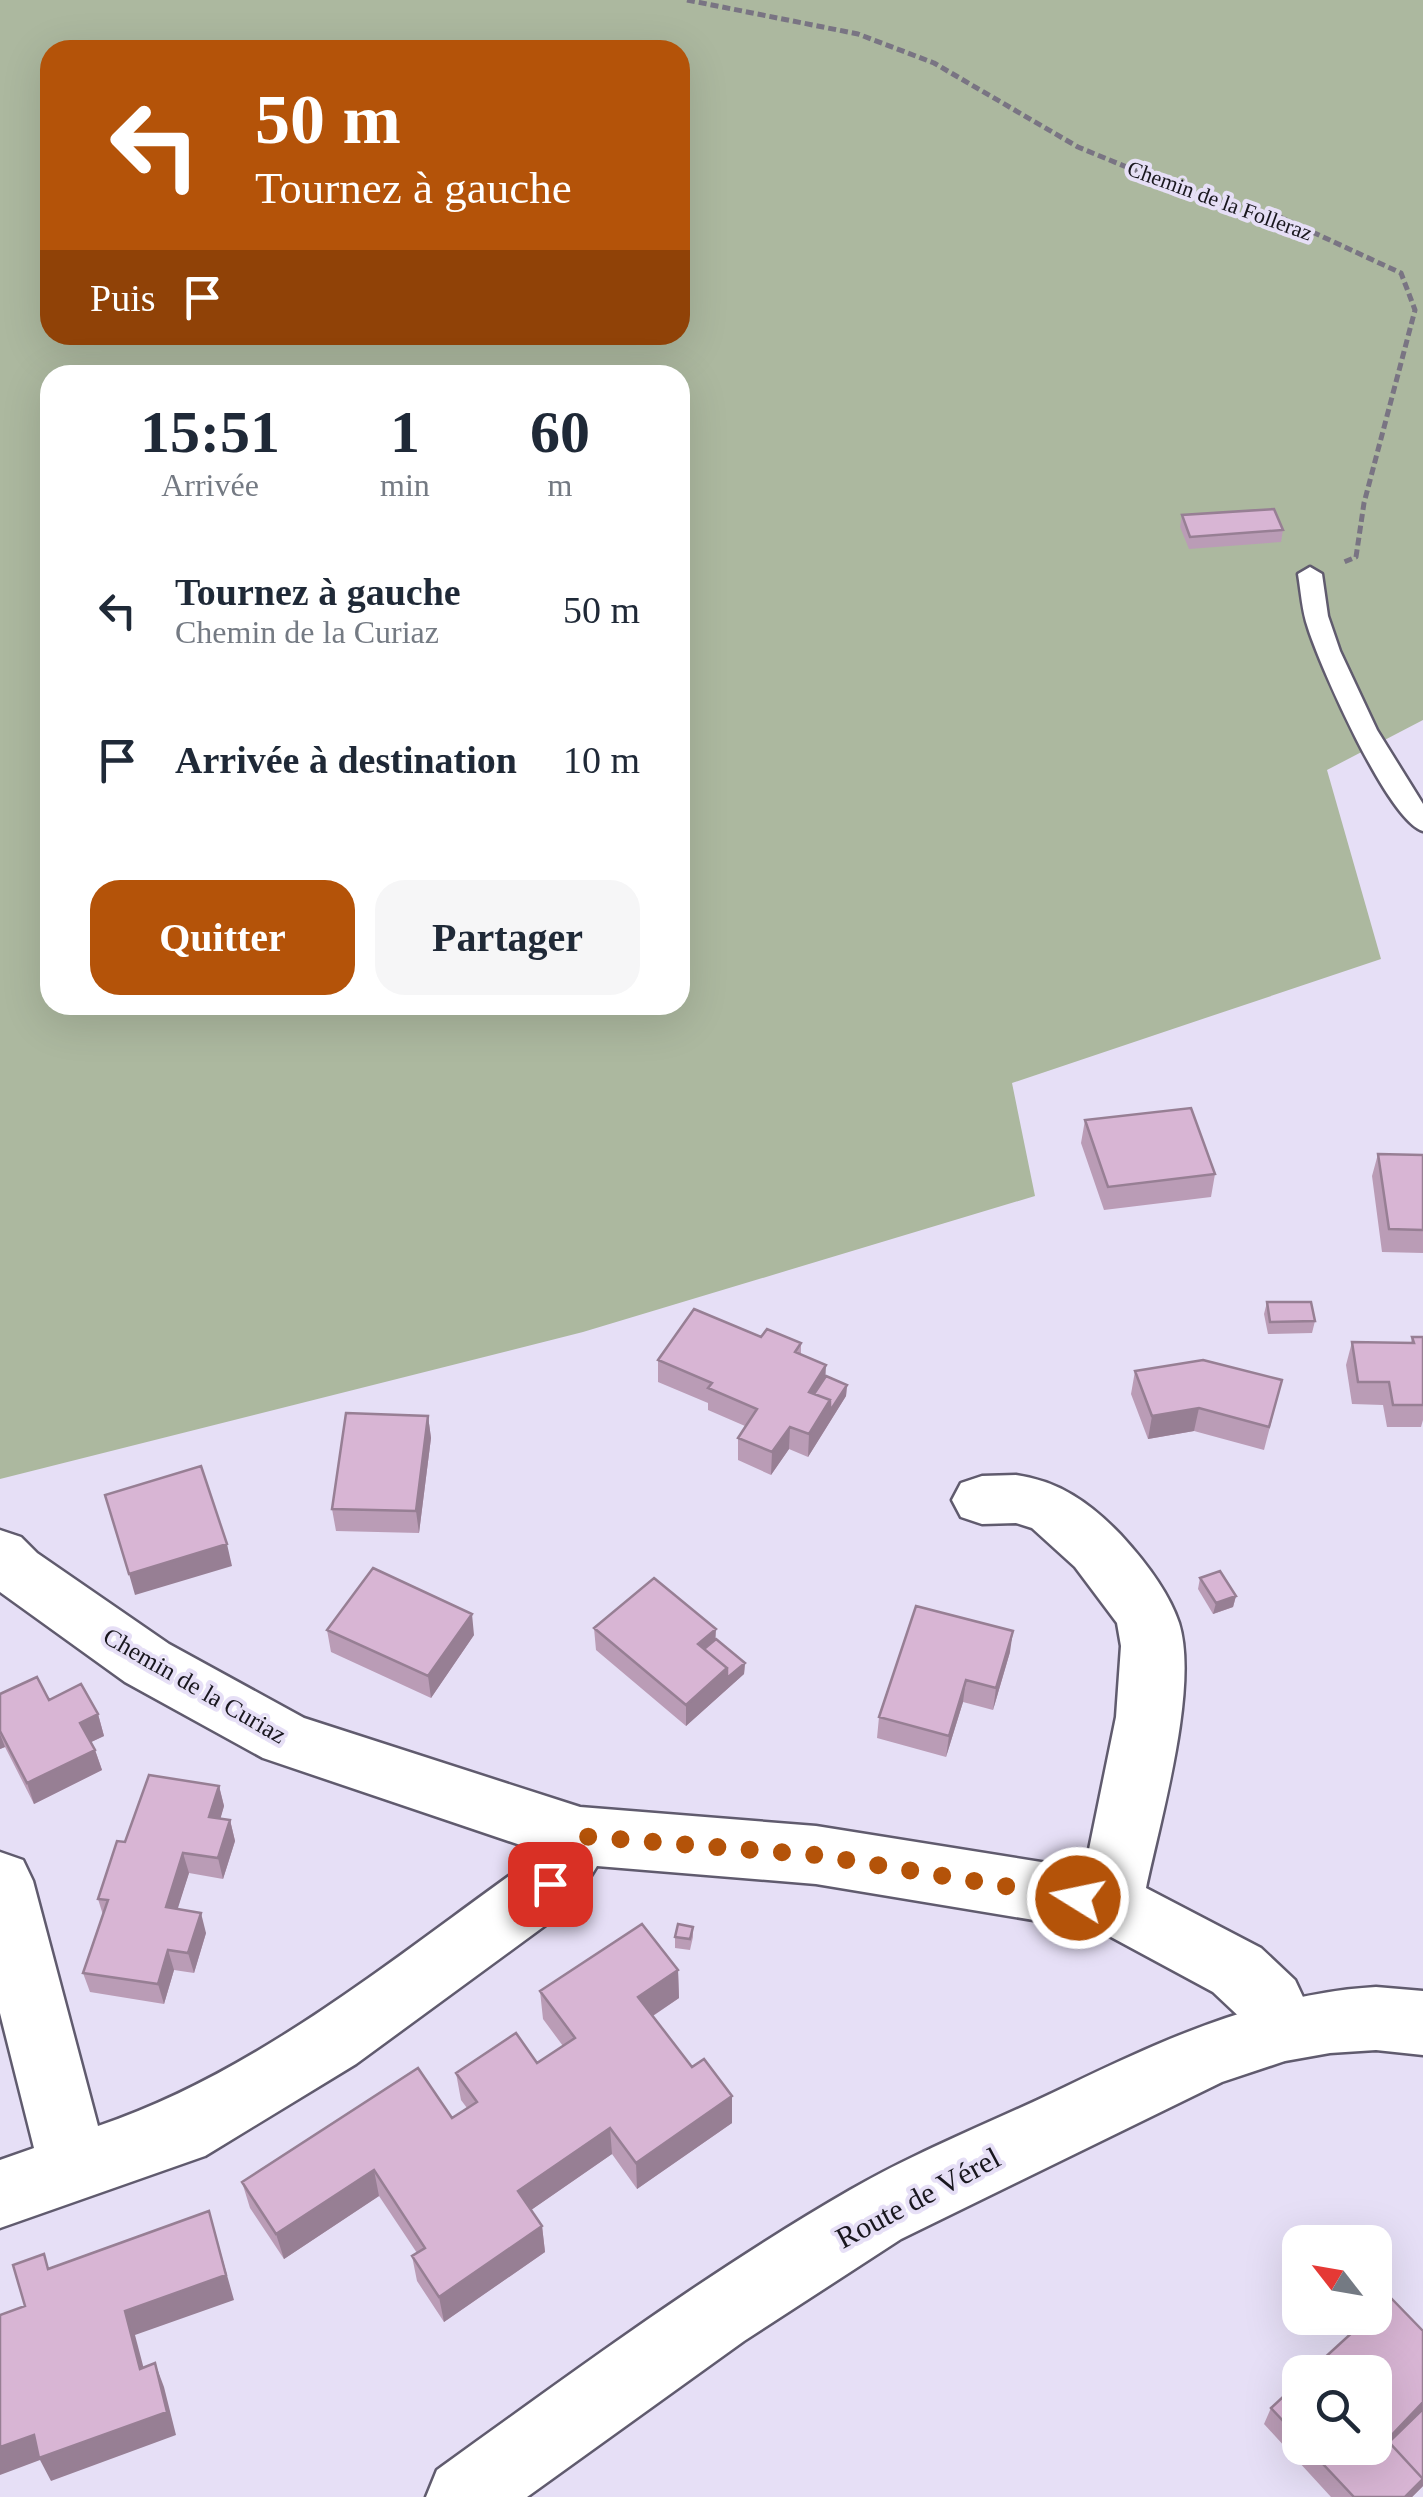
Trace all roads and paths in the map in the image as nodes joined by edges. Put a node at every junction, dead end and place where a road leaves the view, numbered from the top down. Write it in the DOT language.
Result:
graph roads {
  1 [pos="687,0"];
  2 [pos="1310,574"];
  3 [pos="1423,822"];
  4 [pos="982,1500"];
  5 [pos="0,1555"];
  6 [pos="580,1836"];
  7 [pos="0,1880"];
  8 [pos="1110,1904"];
  9 [pos="1423,2023"];
  10 [pos="1284,2029"];
  11 [pos="74,2169"];
  12 [pos="0,2194"];
  13 [pos="464,2497"];
  1 -- 2 [label="path, Chemin de la Folleraz"];
  2 -- 3 [label="lane"];
  4 -- 8 [label="street"];
  5 -- 6 [label="street, Chemin de la Curiaz"];
  6 -- 8 [label="street, Chemin de la Curiaz"];
  6 -- 11 [label="street"];
  7 -- 11 [label="street"];
  8 -- 10 [label="street, Chemin de la Curiaz"];
  9 -- 10 [label="street, Route de Vérel"];
  10 -- 13 [label="street, Route de Vérel"];
  11 -- 12 [label="street"];
}
